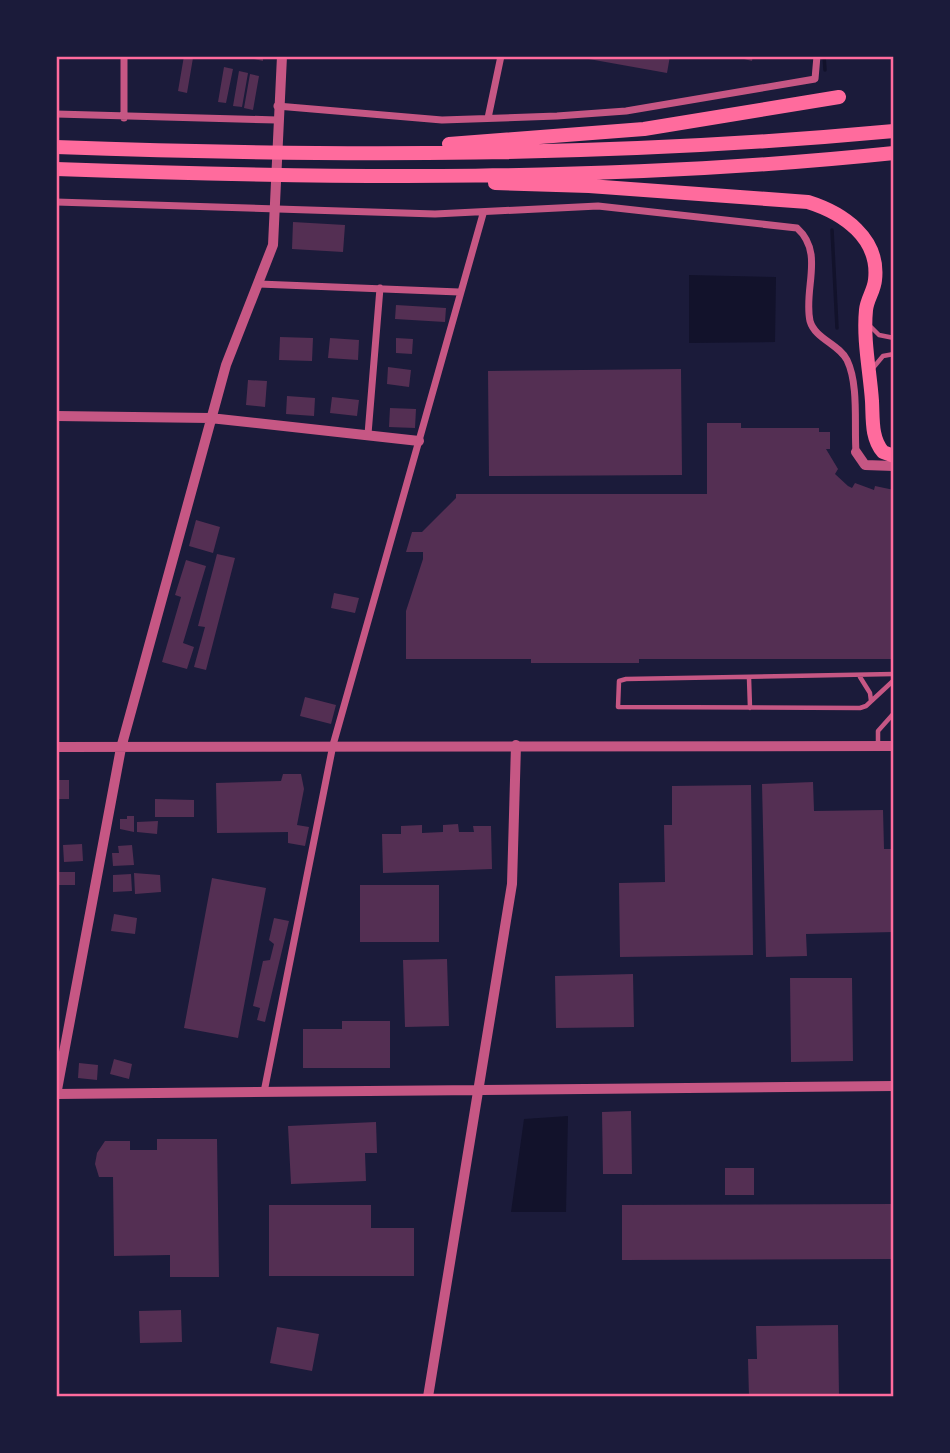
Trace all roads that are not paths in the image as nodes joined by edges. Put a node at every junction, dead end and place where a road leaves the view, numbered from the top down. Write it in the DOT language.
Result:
graph roads {
  1 [pos="124,56"];
  2 [pos="282,56"];
  3 [pos="501,56"];
  4 [pos="817,56"];
  5 [pos="839,97"];
  6 [pos="277,107"];
  7 [pos="56,114"];
  8 [pos="124,118"];
  9 [pos="488,118"];
  10 [pos="277,124"];
  11 [pos="894,131"];
  12 [pos="56,147"];
  13 [pos="894,153"];
  14 [pos="340,154"];
  15 [pos="56,169"];
  16 [pos="340,177"];
  17 [pos="56,202"];
  18 [pos="276,206"];
  19 [pos="483,214"];
  20 [pos="259,284"];
  21 [pos="380,288"];
  22 [pos="459,292"];
  23 [pos="866,321"];
  24 [pos="894,338"];
  25 [pos="894,354"];
  26 [pos="870,375"];
  27 [pos="56,416"];
  28 [pos="210,418"];
  29 [pos="368,434"];
  30 [pos="419,441"];
  31 [pos="856,453"];
  32 [pos="894,456"];
  33 [pos="894,466"];
  34 [pos="894,674"];
  35 [pos="860,677"];
  36 [pos="749,678"];
  37 [pos="894,680"];
  38 [pos="871,701"];
  39 [pos="750,708"];
  40 [pos="894,713"];
  41 [pos="516,745"];
  42 [pos="333,746"];
  43 [pos="878,746"];
  44 [pos="894,746"];
  45 [pos="56,747"];
  46 [pos="121,748"];
  47 [pos="894,1086"];
  48 [pos="480,1091"];
  49 [pos="264,1092"];
  50 [pos="56,1094"];
  51 [pos="428,1397"];
  1 -- 8 [label="street"];
  2 -- 6 [label="street"];
  3 -- 9 [label="street"];
  4 -- 9 [label="street"];
  5 -- 14 [label="highway"];
  6 -- 9 [label="street"];
  6 -- 10 [label="street"];
  7 -- 8 [label="street"];
  8 -- 10 [label="street"];
  10 -- 18 [label="street"];
  11 -- 14 [label="highway"];
  12 -- 14 [label="highway"];
  13 -- 16 [label="highway"];
  15 -- 16 [label="highway"];
  16 -- 23 [label="highway"];
  17 -- 18 [label="street"];
  18 -- 19 [label="street"];
  18 -- 20 [label="street"];
  19 -- 22 [label="street"];
  19 -- 31 [label="street"];
  20 -- 21 [label="street"];
  20 -- 28 [label="street"];
  21 -- 22 [label="street"];
  21 -- 29 [label="street"];
  22 -- 30 [label="street"];
  23 -- 24 [label="lane"];
  23 -- 26 [label="highway"];
  25 -- 26 [label="lane"];
  26 -- 32 [label="highway"];
  27 -- 28 [label="street"];
  28 -- 29 [label="street"];
  28 -- 46 [label="street"];
  29 -- 30 [label="street"];
  30 -- 42 [label="street"];
  31 -- 33 [label="street"];
  34 -- 35 [label="lane"];
  35 -- 36 [label="lane"];
  35 -- 38 [label="lane"];
  36 -- 39 [label="lane"];
  36 -- 39 [label="lane"];
  37 -- 38 [label="lane"];
  38 -- 39 [label="lane"];
  40 -- 43 [label="lane"];
  41 -- 42 [label="street"];
  41 -- 43 [label="street"];
  41 -- 48 [label="street"];
  42 -- 46 [label="street"];
  42 -- 49 [label="street"];
  43 -- 44 [label="street"];
  45 -- 46 [label="street"];
  46 -- 50 [label="street"];
  47 -- 48 [label="street"];
  48 -- 49 [label="street"];
  48 -- 51 [label="street"];
  49 -- 50 [label="street"];
}
